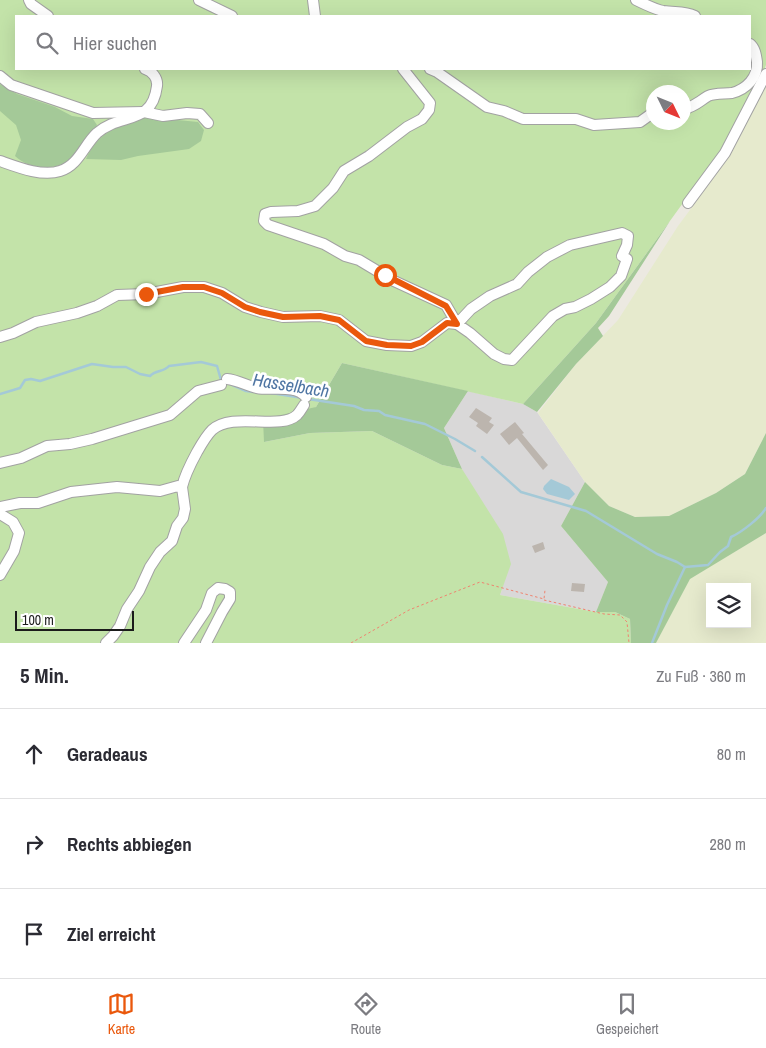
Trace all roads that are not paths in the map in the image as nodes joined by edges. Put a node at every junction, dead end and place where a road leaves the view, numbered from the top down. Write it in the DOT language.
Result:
graph roads {
  1 [pos="29,0"];
  2 [pos="199,0"];
  3 [pos="313,0"];
  4 [pos="636,0"];
  5 [pos="47,15"];
  6 [pos="230,15"];
  7 [pos="315,15"];
  8 [pos="693,15"];
  9 [pos="751,45"];
  10 [pos="146,70"];
  11 [pos="404,70"];
  12 [pos="432,70"];
  13 [pos="766,74"];
  14 [pos="0,76"];
  15 [pos="691,107"];
  16 [pos="144,112"];
  17 [pos="646,118"];
  18 [pos="208,123"];
  19 [pos="0,161"];
  20 [pos="688,203"];
  21 [pos="457,324"];
  22 [pos="0,336"];
  23 [pos="0,463"];
  24 [pos="182,487"];
  25 [pos="0,507"];
  26 [pos="0,514"];
  27 [pos="0,575"];
  28 [pos="106,643"];
  29 [pos="184,643"];
  30 [pos="206,643"];
  1 -- 5 [label="street"];
  2 -- 6 [label="street"];
  3 -- 7 [label="street"];
  4 -- 8 [label="street"];
  9 -- 15 [label="street"];
  10 -- 16 [label="street"];
  11 -- 21 [label="street"];
  12 -- 17 [label="street"];
  13 -- 20 [label="street"];
  14 -- 16 [label="street"];
  16 -- 18 [label="street"];
  16 -- 19 [label="street"];
  21 -- 21 [label="street"];
  21 -- 22 [label="street"];
  23 -- 24 [label="street"];
  24 -- 25 [label="street"];
  24 -- 28 [label="street"];
  26 -- 27 [label="street"];
  29 -- 30 [label="street"];
}
